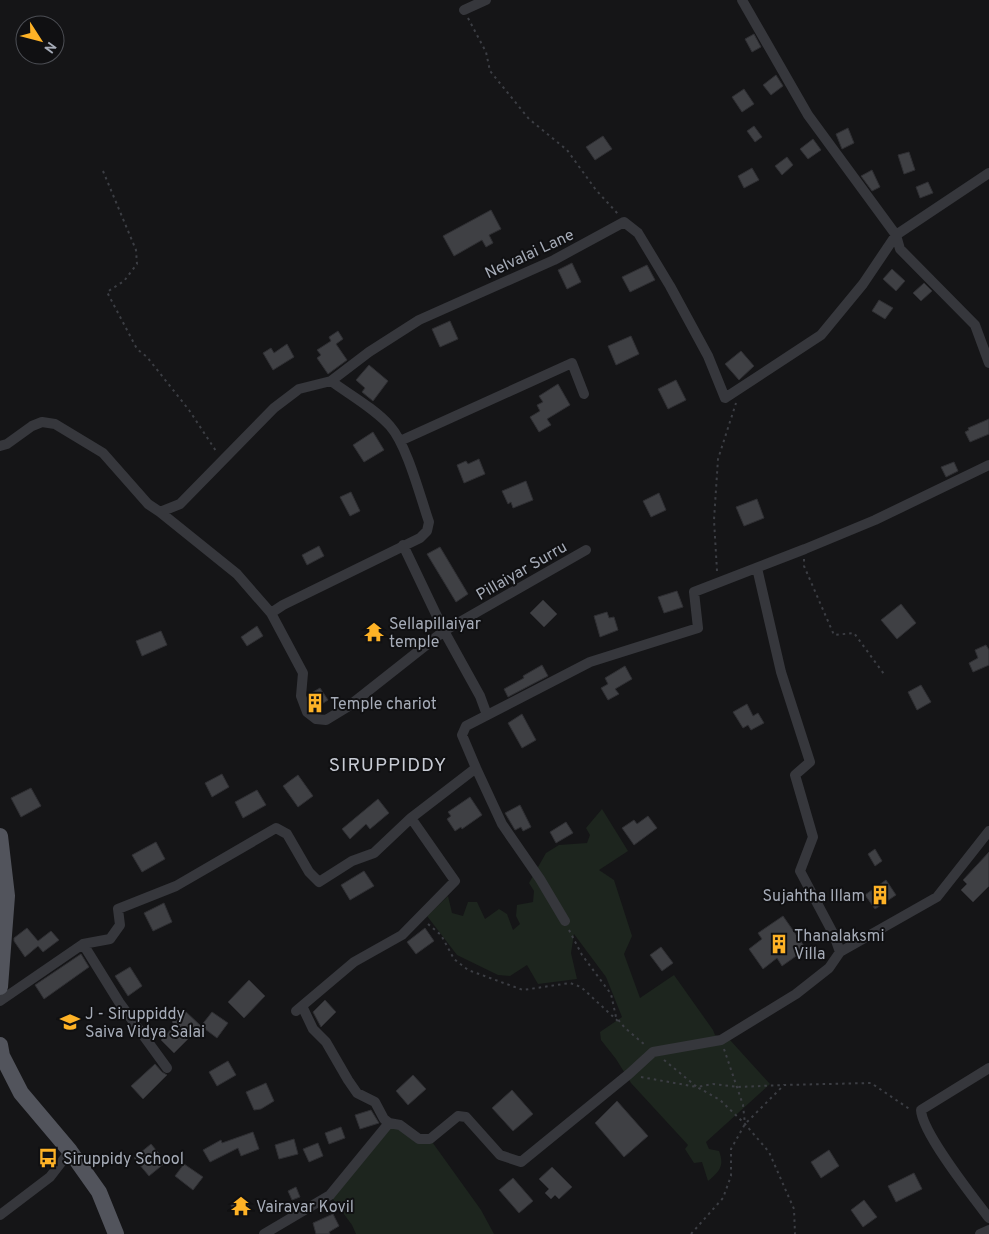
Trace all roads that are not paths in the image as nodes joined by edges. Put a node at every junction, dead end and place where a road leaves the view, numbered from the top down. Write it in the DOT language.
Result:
graph roads {
  1 [pos="486,0"];
  2 [pos="742,0"];
  3 [pos="464,10"];
  4 [pos="989,173"];
  5 [pos="896,235"];
  6 [pos="989,363"];
  7 [pos="331,381"];
  8 [pos="584,394"];
  9 [pos="400,441"];
  10 [pos="0,446"];
  11 [pos="989,464"];
  12 [pos="160,512"];
  13 [pos="403,545"];
  14 [pos="586,550"];
  15 [pos="757,568"];
  16 [pos="271,613"];
  17 [pos="444,631"];
  18 [pos="487,715"];
  19 [pos="476,768"];
  20 [pos="411,818"];
  21 [pos="989,831"];
  22 [pos="0,836"];
  23 [pos="565,921"];
  24 [pos="83,944"];
  25 [pos="840,952"];
  26 [pos="0,987"];
  27 [pos="0,1001"];
  28 [pos="0,1045"];
  29 [pos="167,1068"];
  30 [pos="989,1068"];
  31 [pos="389,1123"];
  32 [pos="70,1151"];
  33 [pos="0,1215"];
  34 [pos="989,1218"];
  35 [pos="989,1230"];
  36 [pos="116,1234"];
  37 [pos="264,1234"];
  38 [pos="980,1234"];
  1 -- 3 [label="street"];
  2 -- 5 [label="street"];
  4 -- 5 [label="street"];
  5 -- 6 [label="street"];
  5 -- 7 [label="street, Nelvalai Lane"];
  7 -- 9 [label="street"];
  7 -- 12 [label="street, Nelvalai Lane"];
  8 -- 9 [label="street"];
  9 -- 13 [label="street"];
  10 -- 12 [label="street"];
  11 -- 15 [label="street"];
  12 -- 16 [label="street, Pillaiyar Surru"];
  13 -- 16 [label="street"];
  13 -- 17 [label="street"];
  14 -- 17 [label="street, Pillaiyar Surru"];
  15 -- 18 [label="street"];
  15 -- 25 [label="street"];
  16 -- 17 [label="street, Pillaiyar Surru"];
  17 -- 18 [label="street"];
  18 -- 19 [label="street"];
  19 -- 20 [label="street"];
  19 -- 23 [label="street"];
  20 -- 24 [label="street"];
  20 -- 31 [label="street"];
  21 -- 25 [label="street"];
  22 -- 26 [label="main road"];
  24 -- 27 [label="street"];
  24 -- 29 [label="street"];
  25 -- 31 [label="street"];
  28 -- 32 [label="main road"];
  30 -- 34 [label="street"];
  31 -- 37 [label="street"];
  32 -- 33 [label="street"];
  32 -- 36 [label="main road"];
  35 -- 38 [label="street"];
}
